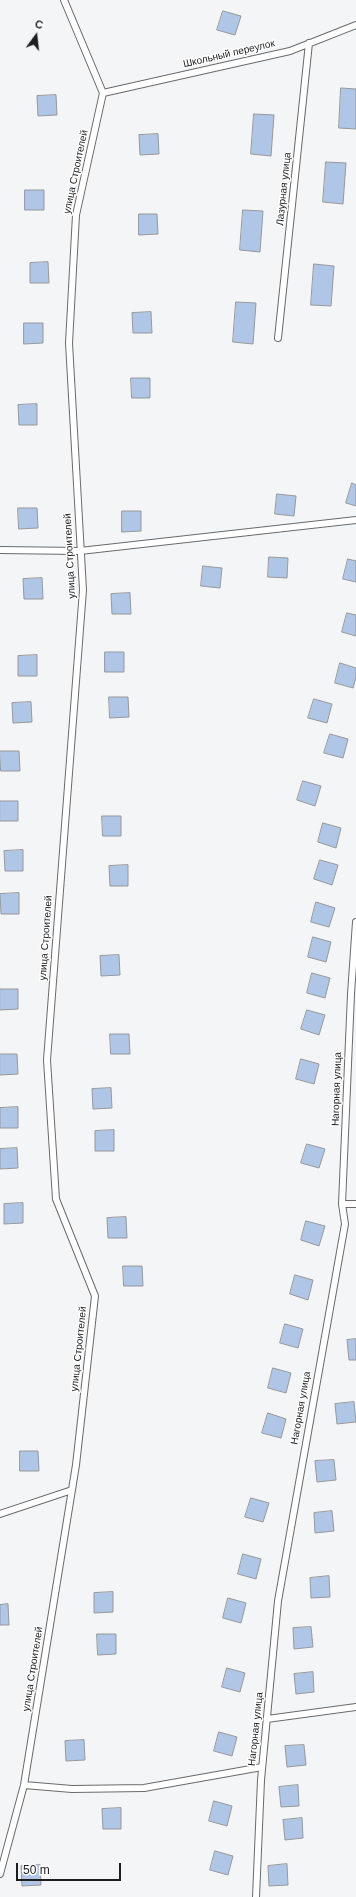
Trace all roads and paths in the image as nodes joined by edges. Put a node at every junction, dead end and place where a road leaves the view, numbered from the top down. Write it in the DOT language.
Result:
graph roads {
  1 [pos="64,0"];
  2 [pos="356,25"];
  3 [pos="309,43"];
  4 [pos="103,93"];
  5 [pos="278,338"];
  6 [pos="356,520"];
  7 [pos="0,550"];
  8 [pos="80,551"];
  9 [pos="356,922"];
  10 [pos="342,1204"];
  11 [pos="356,1204"];
  12 [pos="72,1490"];
  13 [pos="0,1514"];
  14 [pos="356,1707"];
  15 [pos="267,1718"];
  16 [pos="262,1767"];
  17 [pos="24,1785"];
  18 [pos="0,1874"];
  19 [pos="256,1897"];
  1 -- 4 [label="lane"];
  2 -- 3 [label="lane, Школьный переулок"];
  3 -- 4 [label="lane, Школьный переулок"];
  3 -- 5 [label="lane, Лазурная улица"];
  4 -- 8 [label="lane, улица Строителей"];
  6 -- 8 [label="lane"];
  7 -- 8 [label="lane"];
  8 -- 12 [label="lane, улица Строителей"];
  9 -- 10 [label="lane, Нагорная улица"];
  10 -- 11 [label="lane"];
  10 -- 15 [label="lane, Нагорная улица"];
  12 -- 13 [label="lane"];
  12 -- 17 [label="lane, улица Строителей"];
  14 -- 15 [label="lane"];
  15 -- 16 [label="lane, Нагорная улица"];
  16 -- 17 [label="lane"];
  16 -- 19 [label="lane, Нагорная улица"];
  17 -- 18 [label="lane, улица Строителей"];
}
